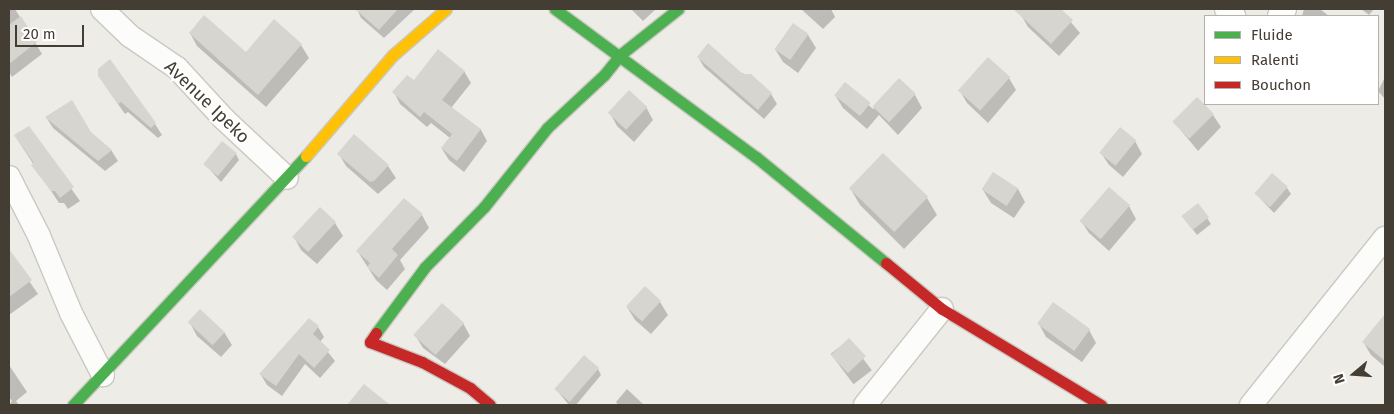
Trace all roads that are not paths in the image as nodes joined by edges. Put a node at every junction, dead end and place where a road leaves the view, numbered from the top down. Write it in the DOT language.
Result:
graph roads {
  1 [pos="102,9"];
  2 [pos="446,9"];
  3 [pos="556,9"];
  4 [pos="678,9"];
  5 [pos="620,55"];
  6 [pos="9,177"];
  7 [pos="287,178"];
  8 [pos="1385,238"];
  9 [pos="942,309"];
  10 [pos="103,375"];
  11 [pos="72,405"];
  12 [pos="490,405"];
  13 [pos="865,405"];
  14 [pos="1101,405"];
  15 [pos="1251,405"];
  1 -- 7 [label="street, Avenue Ipeko"];
  2 -- 7 [label="street"];
  3 -- 5 [label="street"];
  4 -- 5 [label="street"];
  5 -- 9 [label="street"];
  5 -- 12 [label="street"];
  6 -- 10 [label="street"];
  7 -- 10 [label="street"];
  8 -- 15 [label="street"];
  9 -- 13 [label="street"];
  9 -- 14 [label="street"];
  10 -- 11 [label="street"];
}
